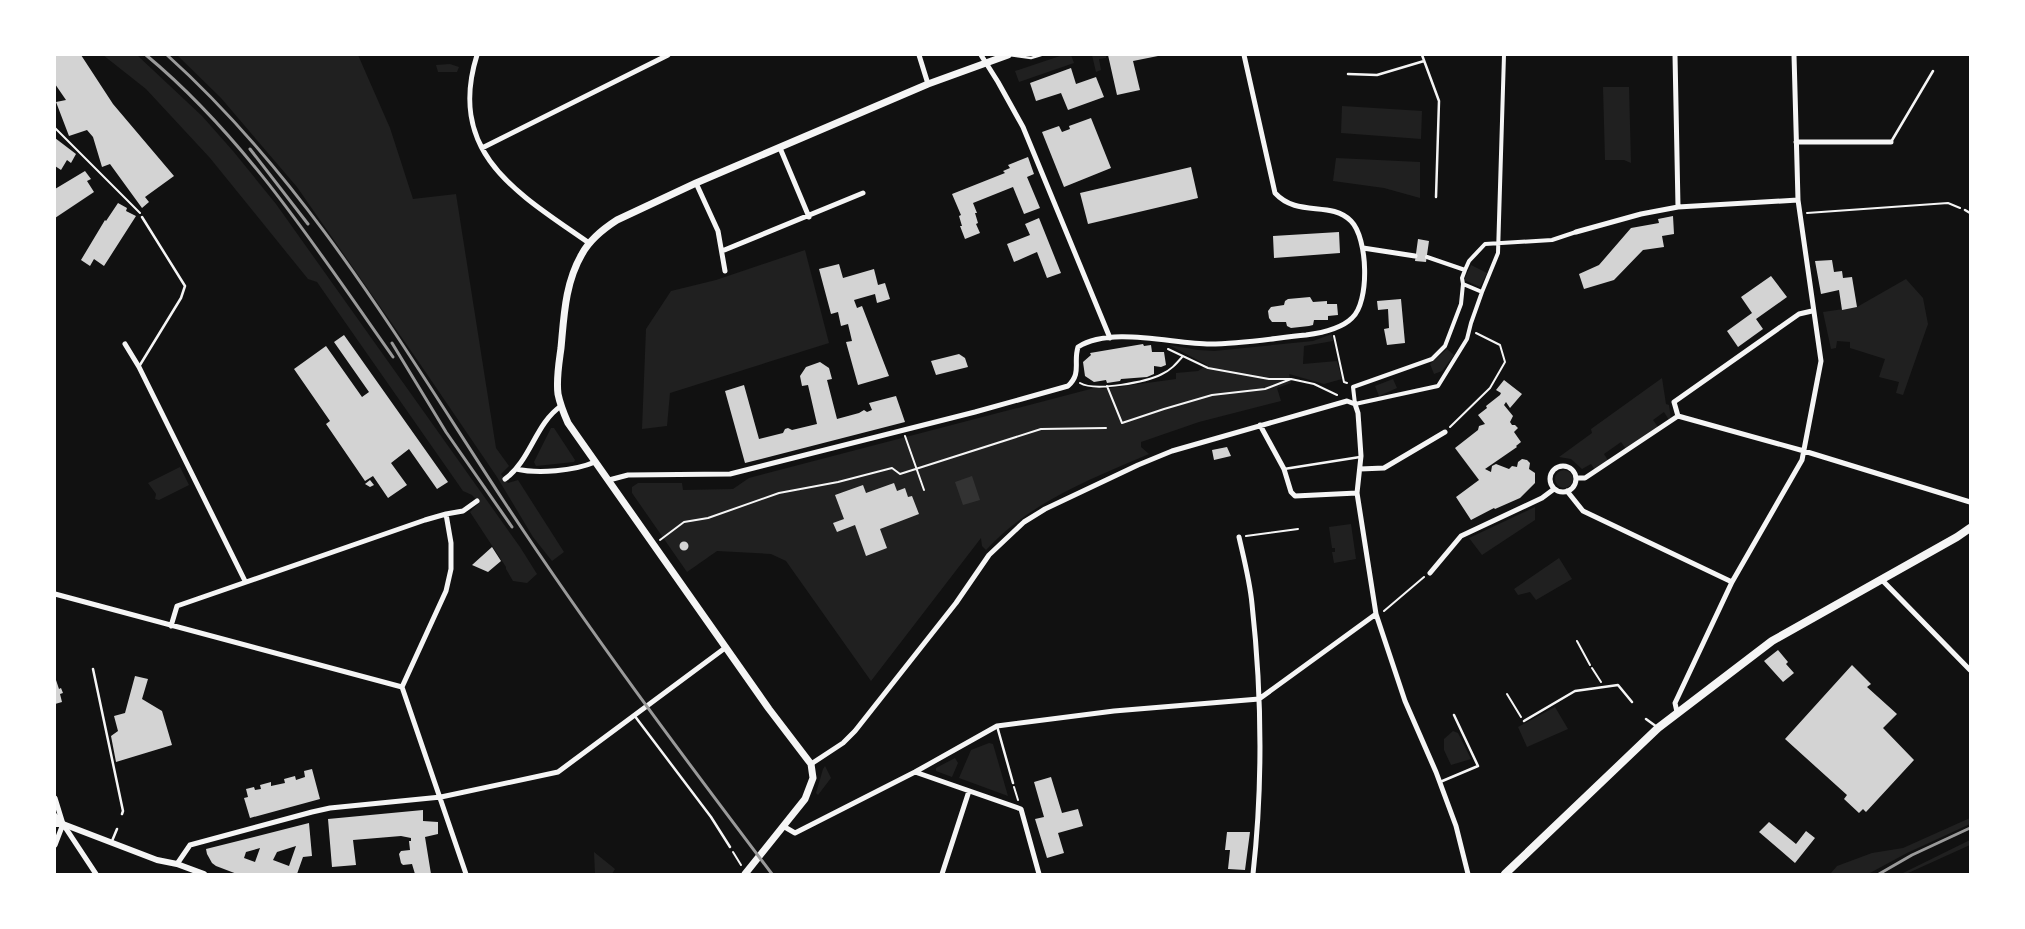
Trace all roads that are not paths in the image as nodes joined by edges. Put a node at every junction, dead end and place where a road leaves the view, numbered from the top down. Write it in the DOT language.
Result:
graph roads {
  1 [pos="477,55"];
  2 [pos="668,55"];
  3 [pos="919,55"];
  4 [pos="981,55"];
  5 [pos="1008,55"];
  6 [pos="1041,55"];
  7 [pos="1244,55"];
  8 [pos="1422,55"];
  9 [pos="1504,55"];
  10 [pos="1675,55"];
  11 [pos="1794,55"];
  12 [pos="986,59"];
  13 [pos="1424,61"];
  14 [pos="1933,70"];
  15 [pos="1348,74"];
  16 [pos="928,84"];
  17 [pos="1796,142"];
  18 [pos="1891,142"];
  19 [pos="482,148"];
  20 [pos="780,148"];
  21 [pos="696,183"];
  22 [pos="863,193"];
  23 [pos="1436,197"];
  24 [pos="1798,200"];
  25 [pos="1678,207"];
  26 [pos="1965,210"];
  27 [pos="1970,213"];
  28 [pos="142,217"];
  29 [pos="809,217"];
  30 [pos="1576,232"];
  31 [pos="589,243"];
  32 [pos="1498,244"];
  33 [pos="1363,248"];
  34 [pos="722,251"];
  35 [pos="1415,256"];
  36 [pos="1427,257"];
  37 [pos="1465,270"];
  38 [pos="725,271"];
  39 [pos="1463,284"];
  40 [pos="1482,292"];
  41 [pos="1812,311"];
  42 [pos="1110,338"];
  43 [pos="125,344"];
  44 [pos="139,367"];
  45 [pos="1355,404"];
  46 [pos="561,406"];
  47 [pos="1678,416"];
  48 [pos="1260,425"];
  49 [pos="1445,432"];
  50 [pos="1804,451"];
  51 [pos="1361,456"];
  52 [pos="595,462"];
  53 [pos="516,469"];
  54 [pos="1284,469"];
  55 [pos="1360,469"];
  56 [pos="1576,478"];
  57 [pos="505,479"];
  58 [pos="609,480"];
  59 [pos="1554,489"];
  60 [pos="1567,492"];
  61 [pos="1357,493"];
  62 [pos="477,501"];
  63 [pos="1970,502"];
  64 [pos="446,514"];
  65 [pos="1970,528"];
  66 [pos="1239,537"];
  67 [pos="1430,572"];
  68 [pos="1881,580"];
  69 [pos="245,581"];
  70 [pos="1732,582"];
  71 [pos="55,594"];
  72 [pos="1376,614"];
  73 [pos="171,626"];
  74 [pos="725,648"];
  75 [pos="93,669"];
  76 [pos="1970,670"];
  77 [pos="402,687"];
  78 [pos="1259,699"];
  79 [pos="1632,702"];
  80 [pos="1677,712"];
  81 [pos="1454,715"];
  82 [pos="634,716"];
  83 [pos="1646,719"];
  84 [pos="1524,721"];
  85 [pos="997,726"];
  86 [pos="1658,728"];
  87 [pos="811,764"];
  88 [pos="915,772"];
  89 [pos="1440,782"];
  90 [pos="1013,783"];
  91 [pos="969,791"];
  92 [pos="441,797"];
  93 [pos="55,798"];
  94 [pos="122,814"];
  95 [pos="55,816"];
  96 [pos="55,824"];
  97 [pos="62,824"];
  98 [pos="783,826"];
  99 [pos="116,829"];
  100 [pos="112,843"];
  101 [pos="55,844"];
  102 [pos="730,847"];
  103 [pos="177,864"];
  104 [pos="96,874"];
  105 [pos="204,874"];
  106 [pos="466,874"];
  107 [pos="746,874"];
  108 [pos="942,874"];
  109 [pos="1039,874"];
  110 [pos="1253,874"];
  111 [pos="1468,874"];
  112 [pos="1505,874"];
  1 -- 19 [label="street"];
  2 -- 19 [label="street"];
  3 -- 16 [label="street"];
  4 -- 12 [label="street"];
  5 -- 6 [label="lane"];
  5 -- 12 [label="main road"];
  7 -- 33 [label="street"];
  8 -- 13 [label="lane"];
  9 -- 32 [label="street"];
  10 -- 25 [label="street"];
  11 -- 17 [label="street"];
  12 -- 16 [label="main road"];
  12 -- 42 [label="street"];
  13 -- 15 [label="lane"];
  13 -- 23 [label="lane"];
  14 -- 18 [label="lane"];
  16 -- 20 [label="main road"];
  17 -- 18 [label="street"];
  17 -- 24 [label="street"];
  19 -- 31 [label="street"];
  20 -- 21 [label="main road"];
  20 -- 29 [label="street"];
  21 -- 31 [label="main road"];
  21 -- 34 [label="street"];
  22 -- 29 [label="street"];
  24 -- 25 [label="street"];
  24 -- 41 [label="street"];
  25 -- 30 [label="street"];
  26 -- 27 [label="lane"];
  28 -- 44 [label="lane"];
  29 -- 34 [label="street"];
  30 -- 32 [label="street"];
  31 -- 46 [label="main road"];
  32 -- 37 [label="street"];
  32 -- 40 [label="street"];
  33 -- 35 [label="street"];
  33 -- 42 [label="street"];
  34 -- 38 [label="street"];
  36 -- 37 [label="street"];
  37 -- 39 [label="street"];
  39 -- 40 [label="street"];
  39 -- 45 [label="street"];
  40 -- 45 [label="street"];
  41 -- 47 [label="street"];
  41 -- 50 [label="street"];
  42 -- 58 [label="street"];
  43 -- 44 [label="street"];
  44 -- 69 [label="street"];
  45 -- 48 [label="street"];
  45 -- 51 [label="street"];
  46 -- 52 [label="main road"];
  46 -- 53 [label="street"];
  47 -- 50 [label="street"];
  47 -- 56 [label="street"];
  48 -- 54 [label="street"];
  48 -- 87 [label="street"];
  49 -- 55 [label="street"];
  50 -- 63 [label="street"];
  50 -- 70 [label="street"];
  51 -- 54 [label="lane"];
  51 -- 55 [label="street"];
  52 -- 53 [label="street"];
  52 -- 58 [label="main road"];
  53 -- 57 [label="street"];
  54 -- 61 [label="street"];
  55 -- 61 [label="street"];
  56 -- 59 [label="street"];
  56 -- 60 [label="street"];
  58 -- 74 [label="main road"];
  59 -- 60 [label="street"];
  59 -- 67 [label="street"];
  60 -- 70 [label="street"];
  61 -- 72 [label="street"];
  62 -- 64 [label="street"];
  64 -- 69 [label="street"];
  64 -- 77 [label="street"];
  65 -- 68 [label="main road"];
  66 -- 78 [label="street"];
  68 -- 76 [label="street"];
  68 -- 80 [label="main road"];
  69 -- 73 [label="street"];
  70 -- 80 [label="street"];
  71 -- 73 [label="street"];
  72 -- 78 [label="street"];
  72 -- 89 [label="street"];
  73 -- 77 [label="street"];
  74 -- 82 [label="street"];
  74 -- 87 [label="main road"];
  75 -- 94 [label="lane"];
  77 -- 92 [label="street"];
  78 -- 85 [label="street"];
  78 -- 110 [label="street"];
  79 -- 84 [label="lane"];
  80 -- 86 [label="main road"];
  81 -- 89 [label="lane"];
  82 -- 92 [label="street"];
  82 -- 102 [label="lane"];
  83 -- 86 [label="lane"];
  85 -- 88 [label="street"];
  85 -- 90 [label="lane"];
  86 -- 112 [label="main road"];
  87 -- 98 [label="main road"];
  88 -- 91 [label="street"];
  88 -- 98 [label="street"];
  89 -- 111 [label="street"];
  91 -- 108 [label="street"];
  91 -- 109 [label="street"];
  92 -- 103 [label="street"];
  92 -- 106 [label="street"];
  93 -- 97 [label="street"];
  95 -- 97 [label="street"];
  96 -- 97 [label="street"];
  97 -- 100 [label="street"];
  97 -- 101 [label="street"];
  97 -- 104 [label="street"];
  98 -- 107 [label="main road"];
  99 -- 100 [label="lane"];
  100 -- 103 [label="street"];
  103 -- 105 [label="street"];
}
